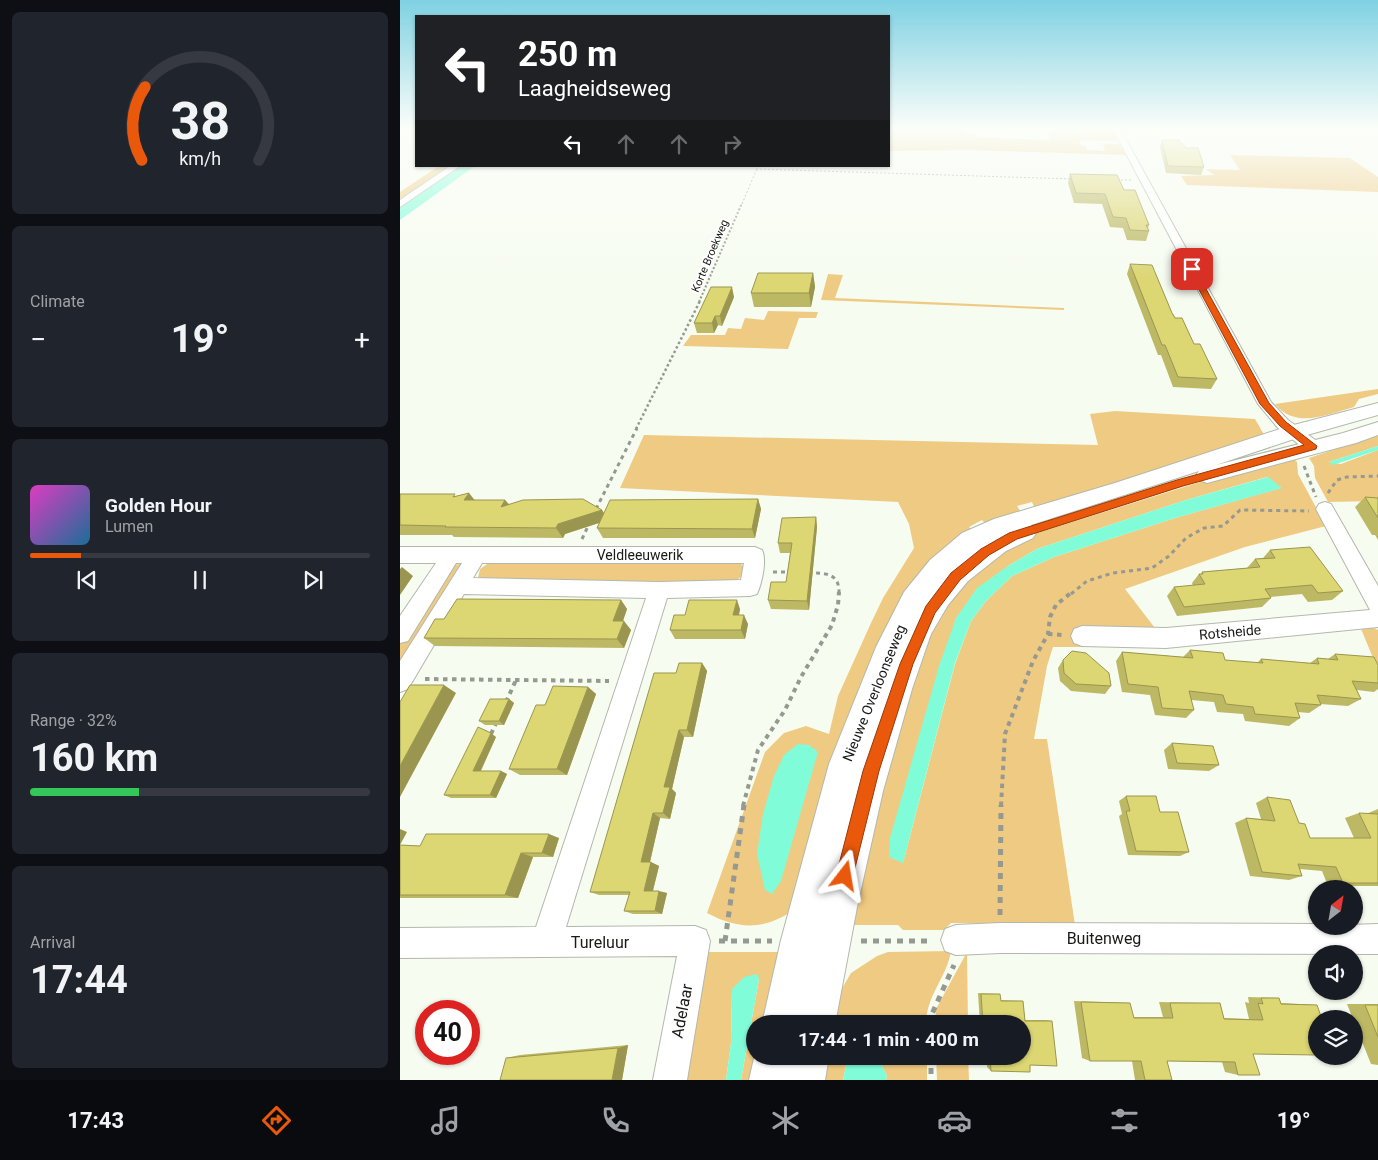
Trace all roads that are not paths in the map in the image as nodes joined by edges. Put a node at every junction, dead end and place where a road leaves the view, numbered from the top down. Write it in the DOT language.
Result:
graph roads {
  1 [pos="439,177"];
  2 [pos="1142,177"];
  3 [pos="400,204"];
  4 [pos="1378,409"];
  5 [pos="1378,428"];
  6 [pos="1299,444"];
  7 [pos="1322,503"];
  8 [pos="400,555"];
  9 [pos="451,555"];
  10 [pos="477,555"];
  11 [pos="459,586"];
  12 [pos="660,590"];
  13 [pos="1378,605"];
  14 [pos="1378,618"];
  15 [pos="400,634"];
  16 [pos="1082,636"];
  17 [pos="401,680"];
  18 [pos="1378,939"];
  19 [pos="956,940"];
  20 [pos="710,941"];
  21 [pos="400,942"];
  22 [pos="546,942"];
  23 [pos="784,1015"];
  24 [pos="817,1015"];
  25 [pos="773,1065"];
  26 [pos="806,1065"];
  27 [pos="670,1080"];
  28 [pos="770,1080"];
  29 [pos="804,1080"];
  1 -- 3 [label="street"];
  2 -- 6 [label="street"];
  4 -- 6 [label="street, Nieuwe Overloonseweg"];
  5 -- 6 [label="street, Nieuwe Overloonseweg"];
  6 -- 23 [label="street, Nieuwe Overloonseweg"];
  6 -- 24 [label="street, Nieuwe Overloonseweg"];
  7 -- 13 [label="street"];
  8 -- 9 [label="street, Veldleeuwerik"];
  9 -- 10 [label="street, Veldleeuwerik"];
  9 -- 15 [label="street"];
  10 -- 11 [label="street"];
  10 -- 12 [label="street, Veldleeuwerik"];
  11 -- 12 [label="street"];
  11 -- 17 [label="street"];
  12 -- 22 [label="street"];
  14 -- 16 [label="street, Rotsheide"];
  18 -- 19 [label="street, Buitenweg"];
  20 -- 22 [label="street, Tureluur"];
  20 -- 27 [label="street, Adelaar"];
  21 -- 22 [label="street, Tureluur"];
  25 -- 28 [label="street"];
  26 -- 29 [label="street"];
}
